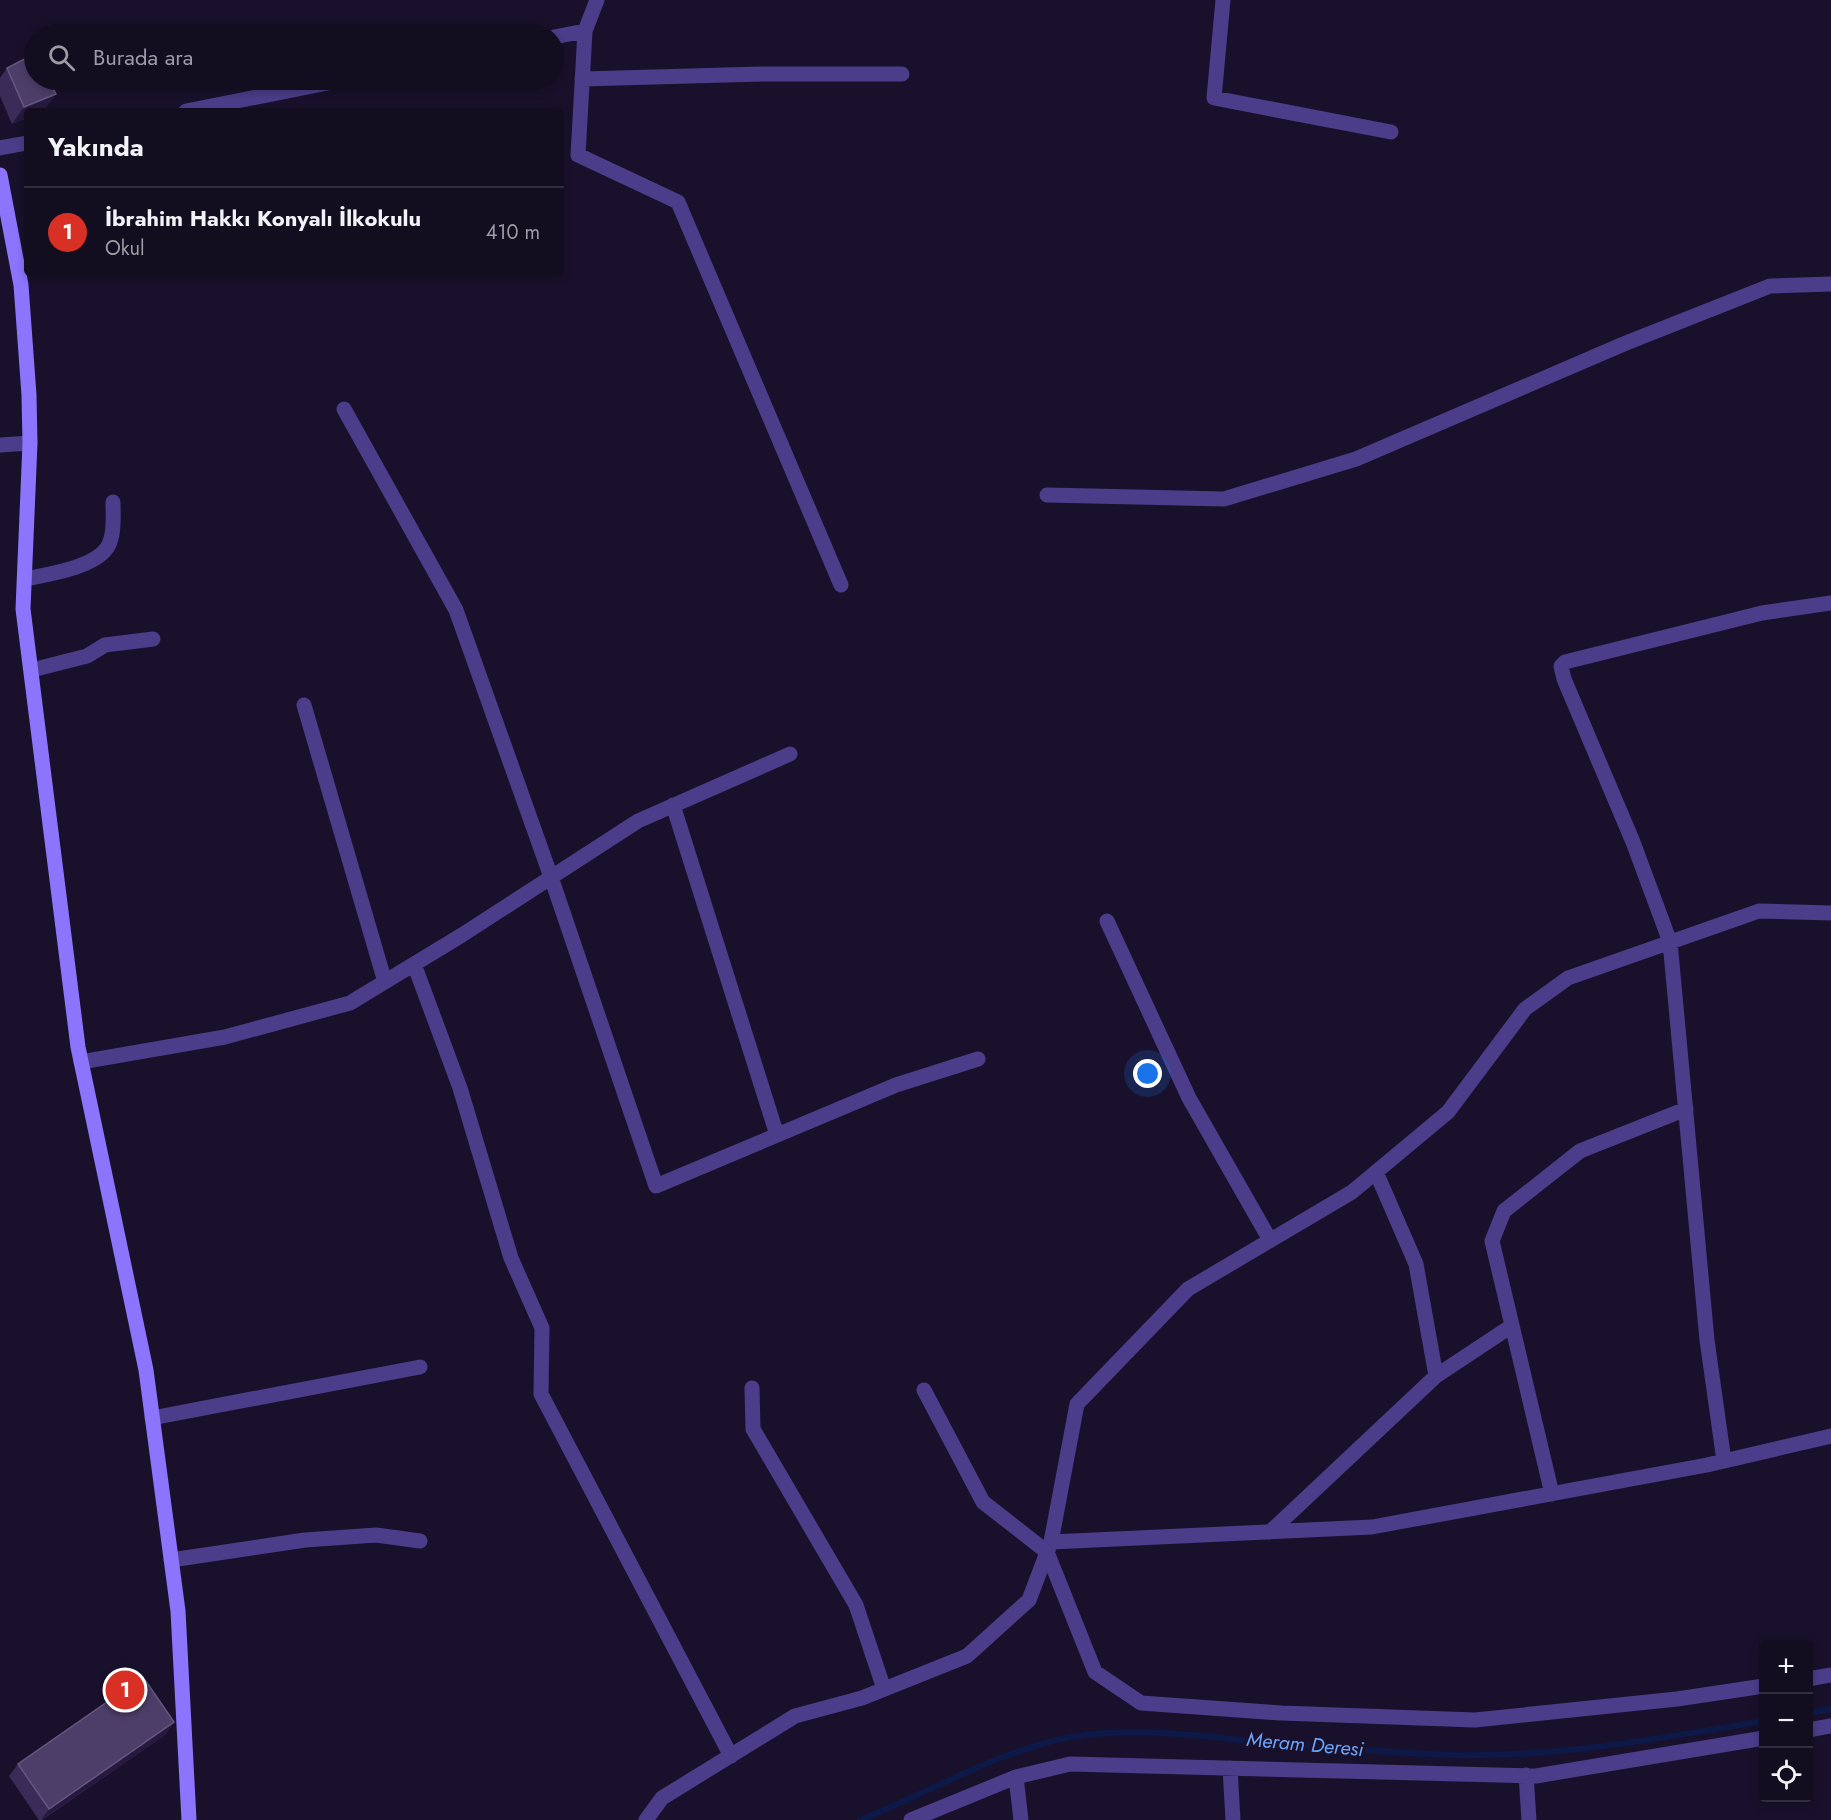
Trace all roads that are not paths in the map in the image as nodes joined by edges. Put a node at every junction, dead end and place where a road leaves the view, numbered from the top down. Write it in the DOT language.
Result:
graph roads {
  1 [pos="597,0"];
  2 [pos="1223,0"];
  3 [pos="585,31"];
  4 [pos="564,35"];
  5 [pos="902,74"];
  6 [pos="582,79"];
  7 [pos="292,90"];
  8 [pos="201,108"];
  9 [pos="1391,132"];
  10 [pos="24,144"];
  11 [pos="0,148"];
  12 [pos="0,176"];
  13 [pos="1831,284"];
  14 [pos="344,410"];
  15 [pos="30,443"];
  16 [pos="0,445"];
  17 [pos="1047,495"];
  18 [pos="113,502"];
  19 [pos="25,579"];
  20 [pos="841,585"];
  21 [pos="1831,603"];
  22 [pos="153,639"];
  23 [pos="32,670"];
  24 [pos="304,705"];
  25 [pos="790,754"];
  26 [pos="673,806"];
  27 [pos="552,877"];
  28 [pos="1831,913"];
  29 [pos="1107,921"];
  30 [pos="1670,942"];
  31 [pos="414,964"];
  32 [pos="385,982"];
  33 [pos="978,1059"];
  34 [pos="81,1062"];
  35 [pos="1686,1109"];
  36 [pos="777,1135"];
  37 [pos="1376,1172"];
  38 [pos="1270,1240"];
  39 [pos="1510,1327"];
  40 [pos="420,1367"];
  41 [pos="1436,1376"];
  42 [pos="752,1388"];
  43 [pos="924,1390"];
  44 [pos="152,1418"];
  45 [pos="1831,1436"];
  46 [pos="1724,1461"];
  47 [pos="1552,1494"];
  48 [pos="1270,1532"];
  49 [pos="420,1541"];
  50 [pos="1049,1547"];
  51 [pos="171,1560"];
  52 [pos="1831,1676"];
  53 [pos="1813,1678"];
  54 [pos="1759,1687"];
  55 [pos="884,1689"];
  56 [pos="1831,1726"];
  57 [pos="1813,1729"];
  58 [pos="1759,1739"];
  59 [pos="730,1756"];
  60 [pos="1230,1768"];
  61 [pos="1526,1775"];
  62 [pos="1016,1777"];
  63 [pos="189,1820"];
  64 [pos="646,1820"];
  65 [pos="911,1820"];
  66 [pos="1021,1820"];
  67 [pos="1233,1820"];
  68 [pos="1529,1820"];
  1 -- 3 [label="street"];
  2 -- 9 [label="street"];
  3 -- 4 [label="street"];
  3 -- 6 [label="street"];
  5 -- 6 [label="street"];
  6 -- 20 [label="street"];
  7 -- 8 [label="street"];
  10 -- 11 [label="street"];
  12 -- 15 [label="street"];
  13 -- 17 [label="street"];
  14 -- 27 [label="street"];
  15 -- 16 [label="street"];
  15 -- 19 [label="street"];
  18 -- 19 [label="street"];
  19 -- 23 [label="street"];
  21 -- 30 [label="street"];
  22 -- 23 [label="street"];
  23 -- 34 [label="street"];
  24 -- 32 [label="street"];
  25 -- 26 [label="street"];
  26 -- 27 [label="street"];
  26 -- 36 [label="street"];
  27 -- 31 [label="street"];
  27 -- 36 [label="street"];
  28 -- 30 [label="street"];
  29 -- 38 [label="street"];
  30 -- 35 [label="street"];
  30 -- 37 [label="street"];
  31 -- 32 [label="street"];
  31 -- 59 [label="street"];
  32 -- 34 [label="street"];
  33 -- 36 [label="street"];
  34 -- 44 [label="street"];
  35 -- 39 [label="street"];
  35 -- 46 [label="street"];
  37 -- 38 [label="street"];
  37 -- 41 [label="street"];
  38 -- 50 [label="street"];
  39 -- 41 [label="street"];
  39 -- 47 [label="street"];
  40 -- 44 [label="street"];
  41 -- 48 [label="street"];
  42 -- 55 [label="street"];
  43 -- 50 [label="street"];
  44 -- 51 [label="street"];
  45 -- 46 [label="street"];
  46 -- 47 [label="street"];
  47 -- 48 [label="street"];
  48 -- 50 [label="street"];
  49 -- 51 [label="street"];
  50 -- 54 [label="street"];
  50 -- 55 [label="street"];
  51 -- 63 [label="street"];
  52 -- 53 [label="street"];
  55 -- 59 [label="street"];
  56 -- 57 [label="street"];
  58 -- 61 [label="street"];
  59 -- 64 [label="street"];
  60 -- 61 [label="street"];
  60 -- 62 [label="street"];
  60 -- 67 [label="street"];
  61 -- 68 [label="street"];
  62 -- 65 [label="street"];
  62 -- 66 [label="street"];
}
